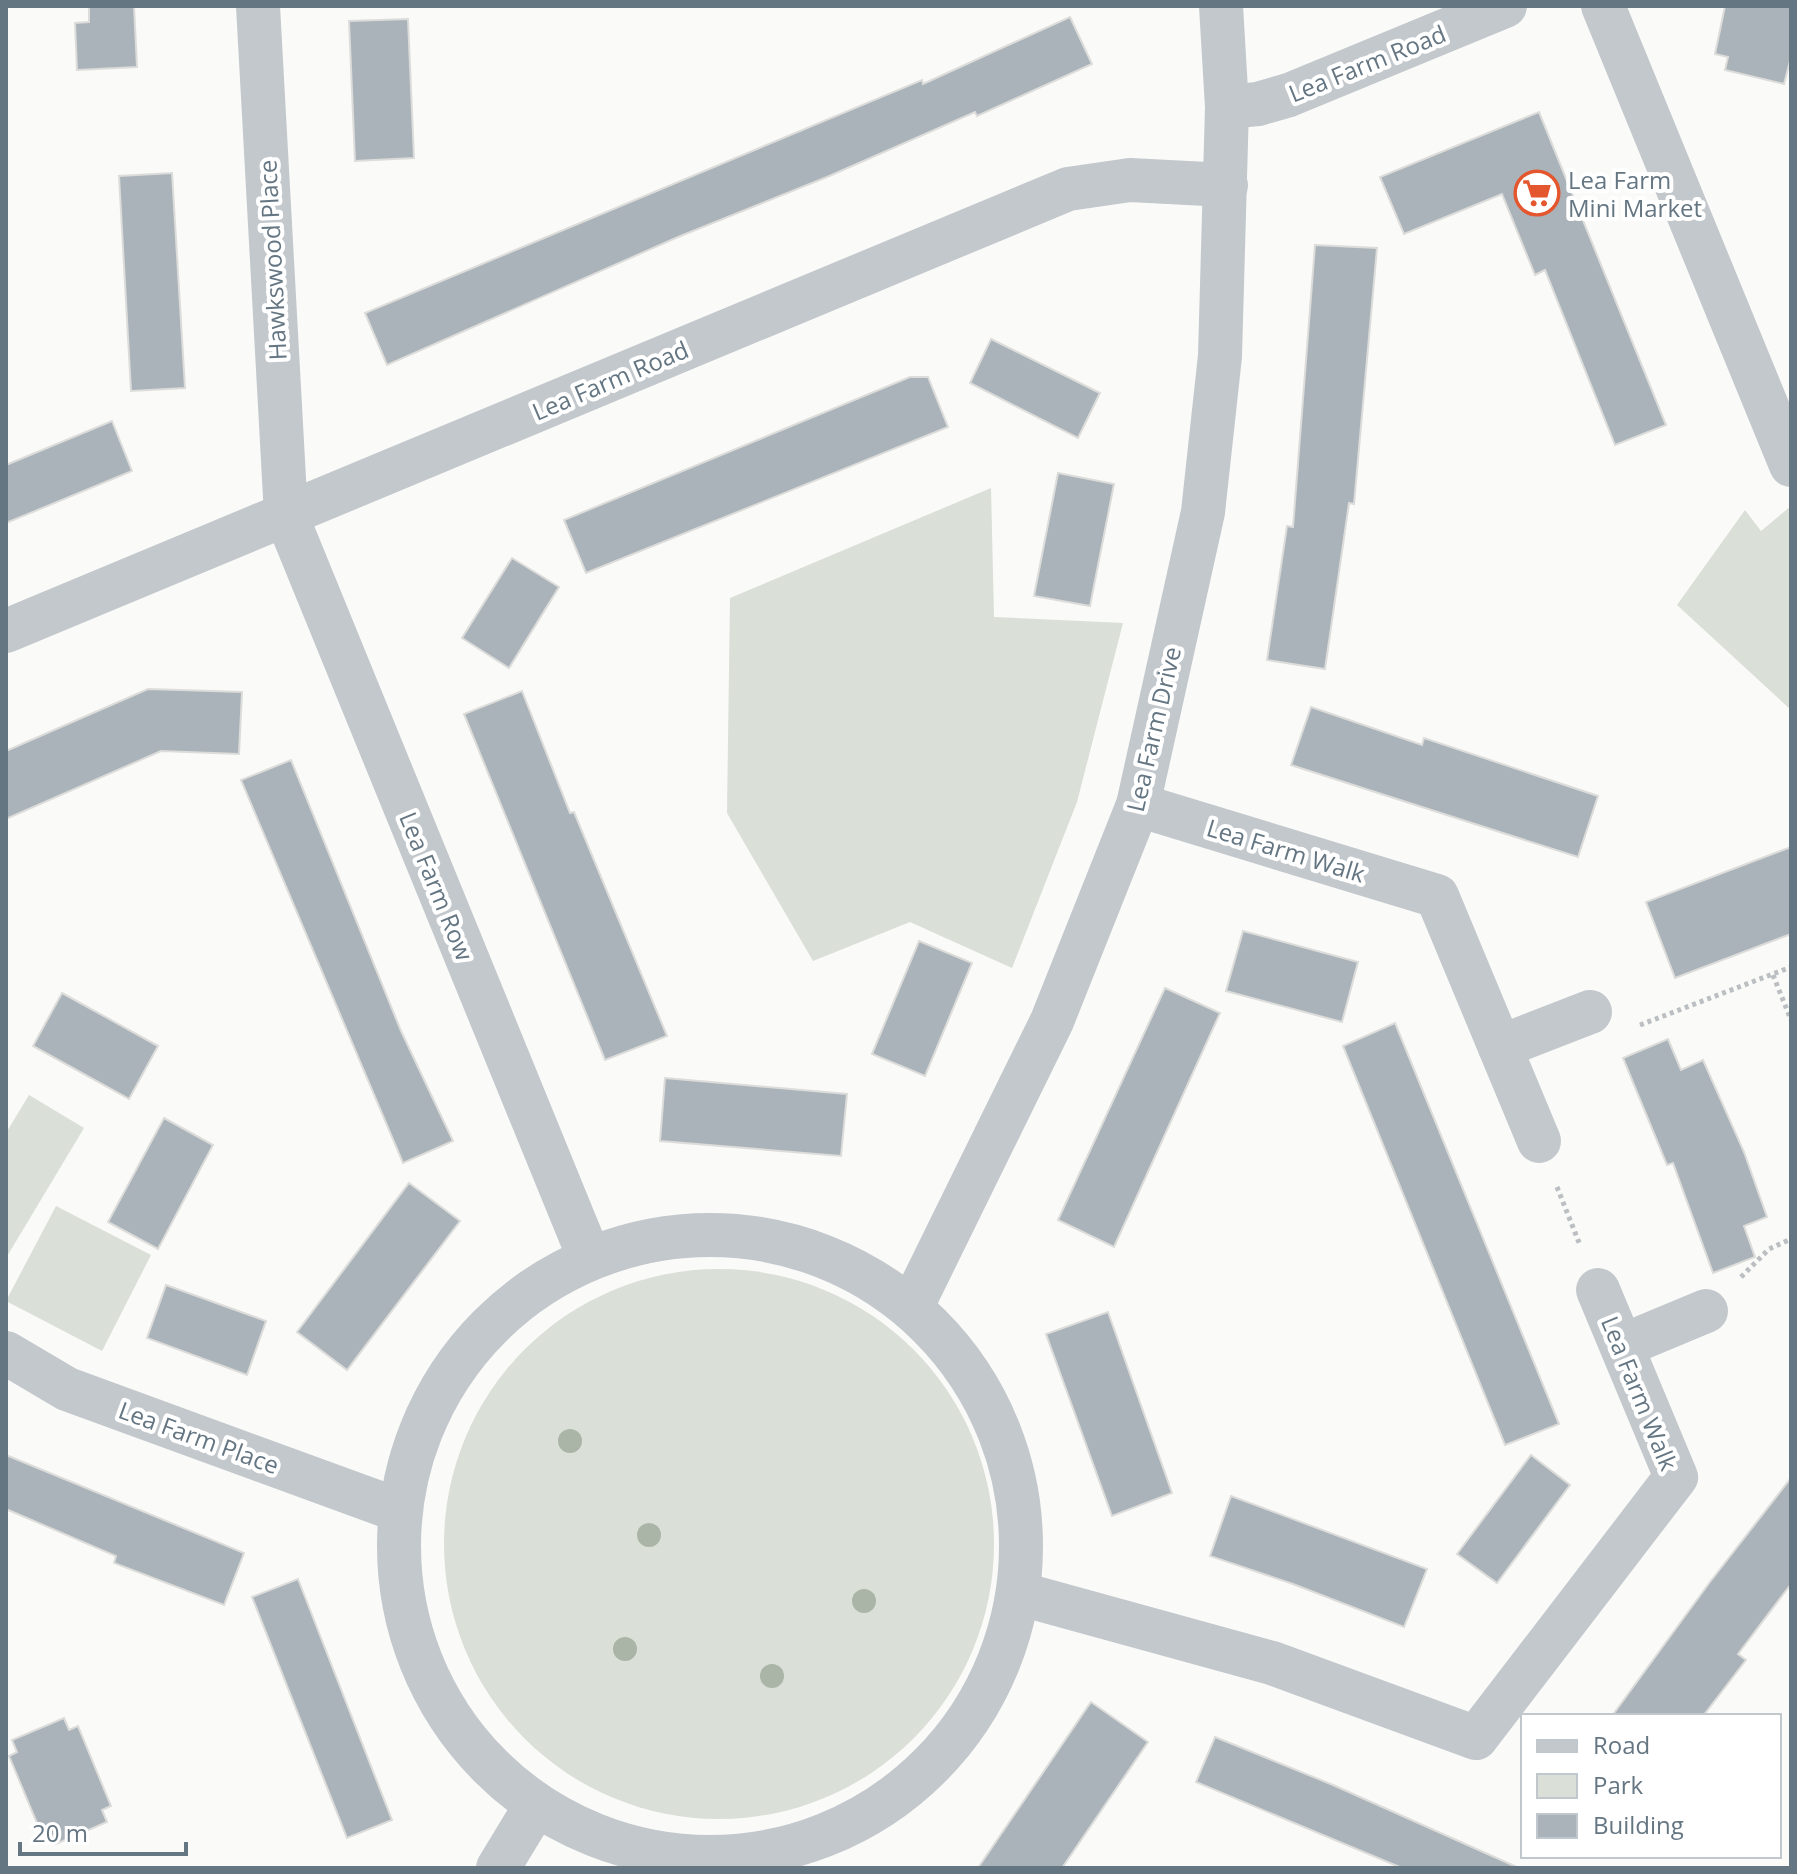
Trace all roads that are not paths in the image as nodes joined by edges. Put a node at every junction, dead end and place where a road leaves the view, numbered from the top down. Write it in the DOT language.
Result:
graph roads {
  1 [pos="258,6"];
  2 [pos="1221,6"];
  3 [pos="1505,6"];
  4 [pos="1603,6"];
  5 [pos="1227,107"];
  6 [pos="1226,185"];
  7 [pos="1791,465"];
  8 [pos="286,515"];
  9 [pos="6,631"];
  10 [pos="1138,805"];
  11 [pos="1590,1012"];
  12 [pos="1500,1047"];
  13 [pos="1539,1141"];
  14 [pos="589,1257"];
  15 [pos="1598,1290"];
  16 [pos="912,1306"];
  17 [pos="1706,1311"];
  18 [pos="1622,1346"];
  19 [pos="6,1353"];
  20 [pos="398,1510"];
  21 [pos="1021,1594"];
  22 [pos="535,1807"];
  23 [pos="498,1868"];
  1 -- 8 [label="street, Hawkswood Place"];
  2 -- 5 [label="street, Lea Farm Drive"];
  3 -- 5 [label="street, Lea Farm Road"];
  4 -- 7 [label="street"];
  5 -- 6 [label="street, Lea Farm Drive"];
  6 -- 8 [label="street, Lea Farm Road"];
  6 -- 10 [label="street, Lea Farm Drive"];
  8 -- 9 [label="street, Lea Farm Road"];
  8 -- 14 [label="street, Lea Farm Row"];
  10 -- 12 [label="street, Lea Farm Walk"];
  10 -- 16 [label="street, Lea Farm Drive"];
  11 -- 12 [label="street"];
  12 -- 13 [label="street, Lea Farm Walk"];
  14 -- 16 [label="street"];
  14 -- 20 [label="street"];
  15 -- 18 [label="street, Lea Farm Walk"];
  16 -- 21 [label="street"];
  17 -- 18 [label="street"];
  18 -- 21 [label="street, Lea Farm Walk"];
  19 -- 20 [label="street, Lea Farm Place"];
  20 -- 22 [label="street"];
  21 -- 22 [label="street"];
  22 -- 23 [label="street"];
}
